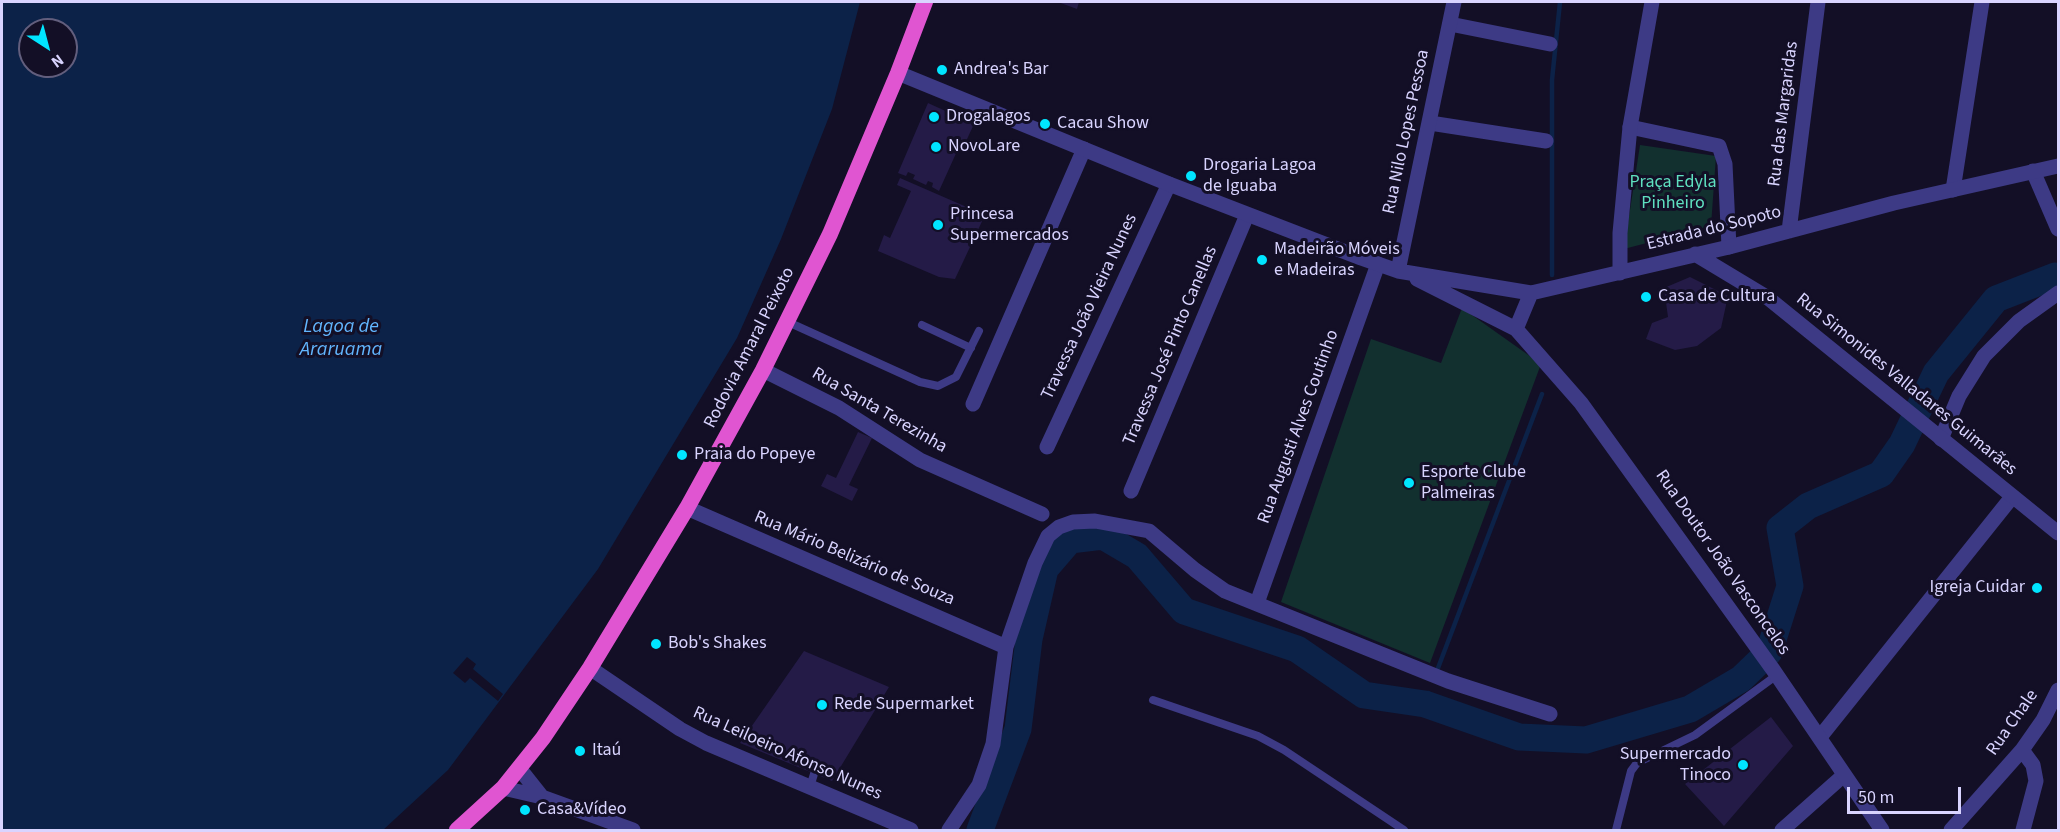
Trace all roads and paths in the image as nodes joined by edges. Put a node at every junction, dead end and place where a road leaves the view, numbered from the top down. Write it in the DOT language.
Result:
graph roads {
  1 [pos="926,2"];
  2 [pos="1454,2"];
  3 [pos="1652,2"];
  4 [pos="1818,2"];
  5 [pos="1982,2"];
  6 [pos="1450,24"];
  7 [pos="1550,44"];
  8 [pos="898,73"];
  9 [pos="1430,123"];
  10 [pos="1630,127"];
  11 [pos="1546,141"];
  12 [pos="1084,149"];
  13 [pos="2058,166"];
  14 [pos="2033,171"];
  15 [pos="1169,184"];
  16 [pos="1953,189"];
  17 [pos="1247,215"];
  18 [pos="2058,229"];
  19 [pos="1789,231"];
  20 [pos="1729,247"];
  21 [pos="1695,254"];
  22 [pos="1378,264"];
  23 [pos="1398,271"];
  24 [pos="1620,273"];
  25 [pos="1469,282"];
  26 [pos="1531,293"];
  27 [pos="2058,293"];
  28 [pos="1460,298"];
  29 [pos="788,322"];
  30 [pos="922,325"];
  31 [pos="1516,329"];
  32 [pos="979,331"];
  33 [pos="971,348"];
  34 [pos="763,370"];
  35 [pos="974,404"];
  36 [pos="1941,439"];
  37 [pos="1047,447"];
  38 [pos="1131,491"];
  39 [pos="2012,497"];
  40 [pos="687,508"];
  41 [pos="1042,514"];
  42 [pos="2058,533"];
  43 [pos="1257,603"];
  44 [pos="1006,646"];
  45 [pos="590,668"];
  46 [pos="1776,673"];
  47 [pos="2058,690"];
  48 [pos="1153,700"];
  49 [pos="1550,714"];
  50 [pos="1820,737"];
  51 [pos="2022,750"];
  52 [pos="519,768"];
  53 [pos="1844,775"];
  54 [pos="503,788"];
  55 [pos="542,797"];
  56 [pos="457,831"];
  57 [pos="633,831"];
  58 [pos="911,831"];
  59 [pos="949,831"];
  60 [pos="1404,831"];
  61 [pos="1616,831"];
  62 [pos="1782,831"];
  63 [pos="1882,831"];
  64 [pos="1951,831"];
  65 [pos="2023,831"];
  1 -- 8 [label="highway, Rodovia Amaral Peixoto"];
  2 -- 6 [label="street, Rua Nilo Lopes Pessoa"];
  3 -- 10 [label="street"];
  4 -- 19 [label="street, Rua das Margaridas"];
  5 -- 16 [label="street"];
  6 -- 7 [label="street"];
  6 -- 9 [label="street, Rua Nilo Lopes Pessoa"];
  8 -- 12 [label="street, Estrada do Sopoto"];
  8 -- 29 [label="highway, Rodovia Amaral Peixoto"];
  9 -- 11 [label="street"];
  9 -- 23 [label="street, Rua Nilo Lopes Pessoa"];
  10 -- 20 [label="street"];
  10 -- 24 [label="street"];
  12 -- 15 [label="street, Estrada do Sopoto"];
  12 -- 35 [label="street"];
  13 -- 14 [label="street, Estrada do Sopoto"];
  14 -- 16 [label="street, Estrada do Sopoto"];
  14 -- 18 [label="street"];
  15 -- 17 [label="street, Estrada do Sopoto"];
  15 -- 37 [label="street, Travessa João Vieira Nunes"];
  16 -- 19 [label="street, Estrada do Sopoto"];
  17 -- 22 [label="street, Estrada do Sopoto"];
  17 -- 38 [label="street, Travessa José Pinto Canellas"];
  19 -- 20 [label="street, Estrada do Sopoto"];
  20 -- 21 [label="street, Estrada do Sopoto"];
  21 -- 24 [label="street, Estrada do Sopoto"];
  21 -- 36 [label="street, Rua Simonides Valladares Guimarães"];
  22 -- 23 [label="street, Estrada do Sopoto"];
  22 -- 43 [label="street, Rua Augusti Alves Coutinho"];
  23 -- 25 [label="street, Estrada do Sopoto"];
  23 -- 28 [label="street, Rua Doutor João Vasconcelos"];
  24 -- 26 [label="street, Estrada do Sopoto"];
  25 -- 26 [label="street, Estrada do Sopoto"];
  25 -- 28 [label="street"];
  26 -- 31 [label="street"];
  27 -- 36 [label="street"];
  28 -- 31 [label="street, Rua Doutor João Vasconcelos"];
  29 -- 33 [label="lane"];
  29 -- 34 [label="highway, Rodovia Amaral Peixoto"];
  30 -- 33 [label="lane"];
  31 -- 46 [label="street, Rua Doutor João Vasconcelos"];
  32 -- 33 [label="lane"];
  34 -- 40 [label="highway, Rodovia Amaral Peixoto"];
  34 -- 41 [label="street, Rua Santa Terezinha"];
  36 -- 39 [label="street, Rua Simonides Valladares Guimarães"];
  39 -- 42 [label="street, Rua Simonides Valladares Guimarães"];
  39 -- 50 [label="street"];
  40 -- 44 [label="street, Rua Mário Belizário de Souza"];
  40 -- 45 [label="highway, Rodovia Amaral Peixoto"];
  43 -- 44 [label="street"];
  43 -- 49 [label="street"];
  44 -- 59 [label="street"];
  45 -- 52 [label="highway, Rodovia Amaral Peixoto"];
  45 -- 58 [label="street, Rua Leiloeiro Afonso Nunes"];
  46 -- 50 [label="street, Rua Doutor João Vasconcelos"];
  46 -- 61 [label="lane"];
  47 -- 51 [label="street, Rua Chale"];
  48 -- 60 [label="lane"];
  50 -- 53 [label="street, Rua Doutor João Vasconcelos"];
  51 -- 64 [label="street, Rua Chale"];
  51 -- 65 [label="street"];
  52 -- 54 [label="highway, Rodovia Amaral Peixoto"];
  52 -- 55 [label="street"];
  53 -- 62 [label="street"];
  53 -- 63 [label="street, Rua Doutor João Vasconcelos"];
  54 -- 55 [label="street"];
  54 -- 56 [label="highway, Rodovia Amaral Peixoto"];
  55 -- 57 [label="street"];
}
